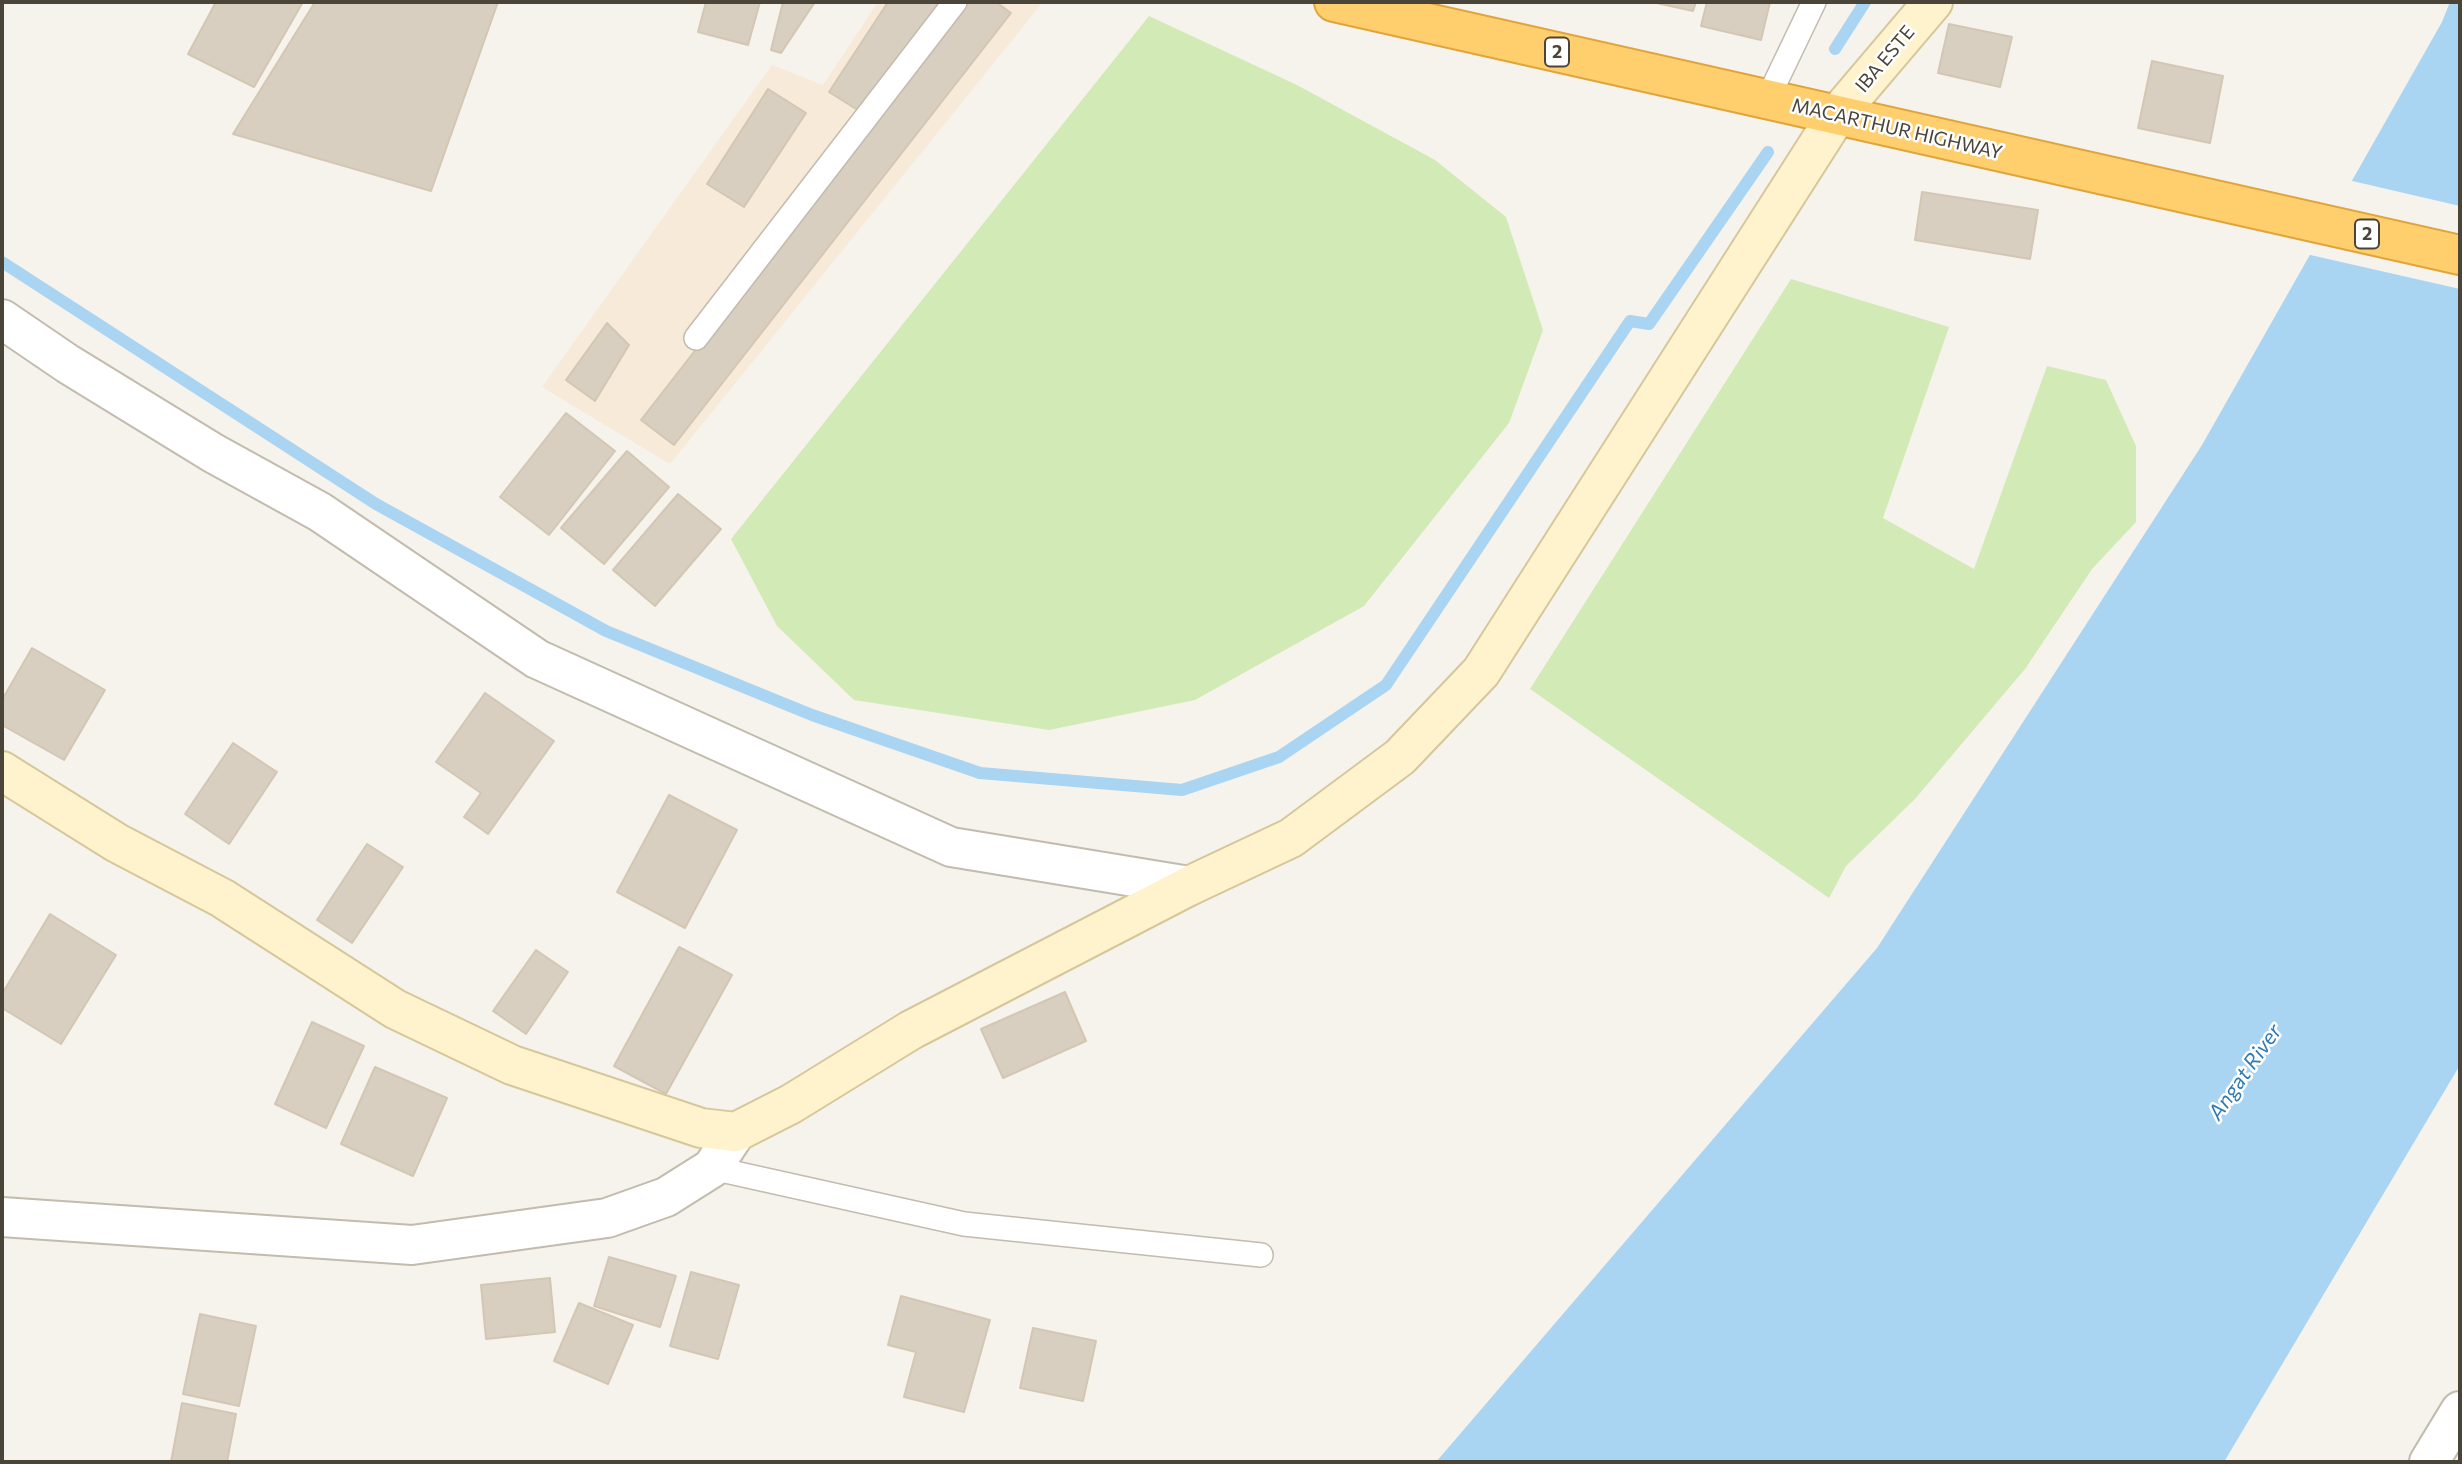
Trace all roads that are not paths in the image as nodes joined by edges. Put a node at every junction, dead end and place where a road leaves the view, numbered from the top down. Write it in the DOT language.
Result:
graph roads {
  1 [pos="955,2"];
  2 [pos="1334,2"];
  3 [pos="1814,2"];
  4 [pos="1933,2"];
  5 [pos="1767,100"];
  6 [pos="1837,115"];
  7 [pos="2460,255"];
  8 [pos="2,319"];
  9 [pos="696,338"];
  10 [pos="2,771"];
  11 [pos="1189,887"];
  12 [pos="736,1132"];
  13 [pos="712,1168"];
  14 [pos="2,1217"];
  15 [pos="1261,1255"];
  16 [pos="2460,1411"];
  17 [pos="2429,1462"];
  1 -- 9 [label="lane"];
  2 -- 5 [label="highway, MACARTHUR HIGHWAY / 2"];
  3 -- 5 [label="lane"];
  4 -- 6 [label="street, IBA ESTE"];
  5 -- 6 [label="highway, MACARTHUR HIGHWAY / 2"];
  6 -- 7 [label="highway, MACARTHUR HIGHWAY / 2"];
  6 -- 11 [label="street, IBA ESTE"];
  8 -- 11 [label="street"];
  10 -- 12 [label="street"];
  11 -- 12 [label="street, IBA ESTE"];
  12 -- 13 [label="street"];
  13 -- 14 [label="street"];
  13 -- 15 [label="lane"];
  16 -- 17 [label="street"];
}
